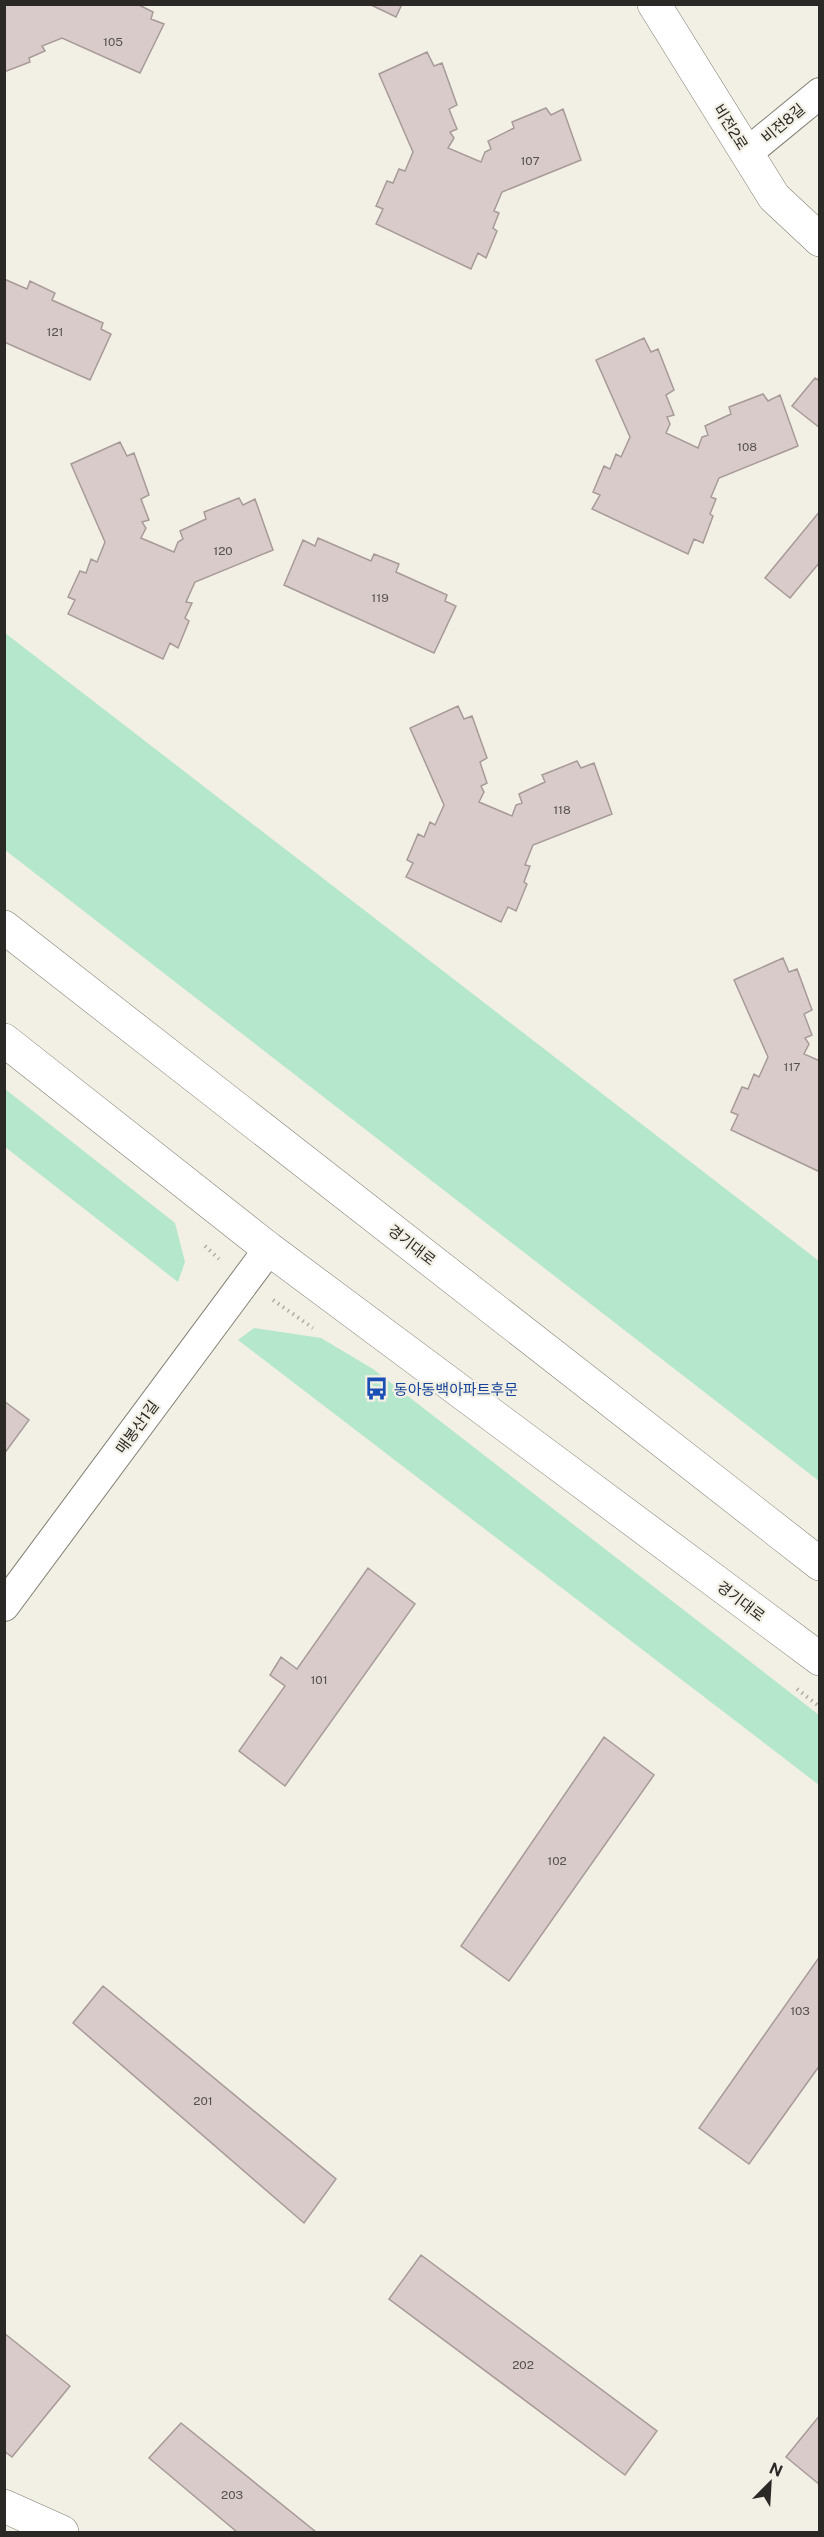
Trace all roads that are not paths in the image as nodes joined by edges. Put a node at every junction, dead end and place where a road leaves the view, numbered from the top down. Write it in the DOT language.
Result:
graph roads {
  1 [pos="654,4"];
  2 [pos="819,93"];
  3 [pos="747,153"];
  4 [pos="819,240"];
  5 [pos="4,927"];
  6 [pos="4,1040"];
  7 [pos="269,1249"];
  8 [pos="819,1564"];
  9 [pos="4,1606"];
  10 [pos="819,1659"];
  11 [pos="4,2506"];
  12 [pos="62,2532"];
  1 -- 3 [label="main road, 비전2로"];
  2 -- 3 [label="street, 비전8길"];
  3 -- 4 [label="main road, 비전2로"];
  5 -- 8 [label="main road, 경기대로"];
  6 -- 7 [label="main road, 경기대로"];
  7 -- 9 [label="street, 매봉산1길"];
  7 -- 10 [label="main road, 경기대로"];
  11 -- 12 [label="main road"];
}
